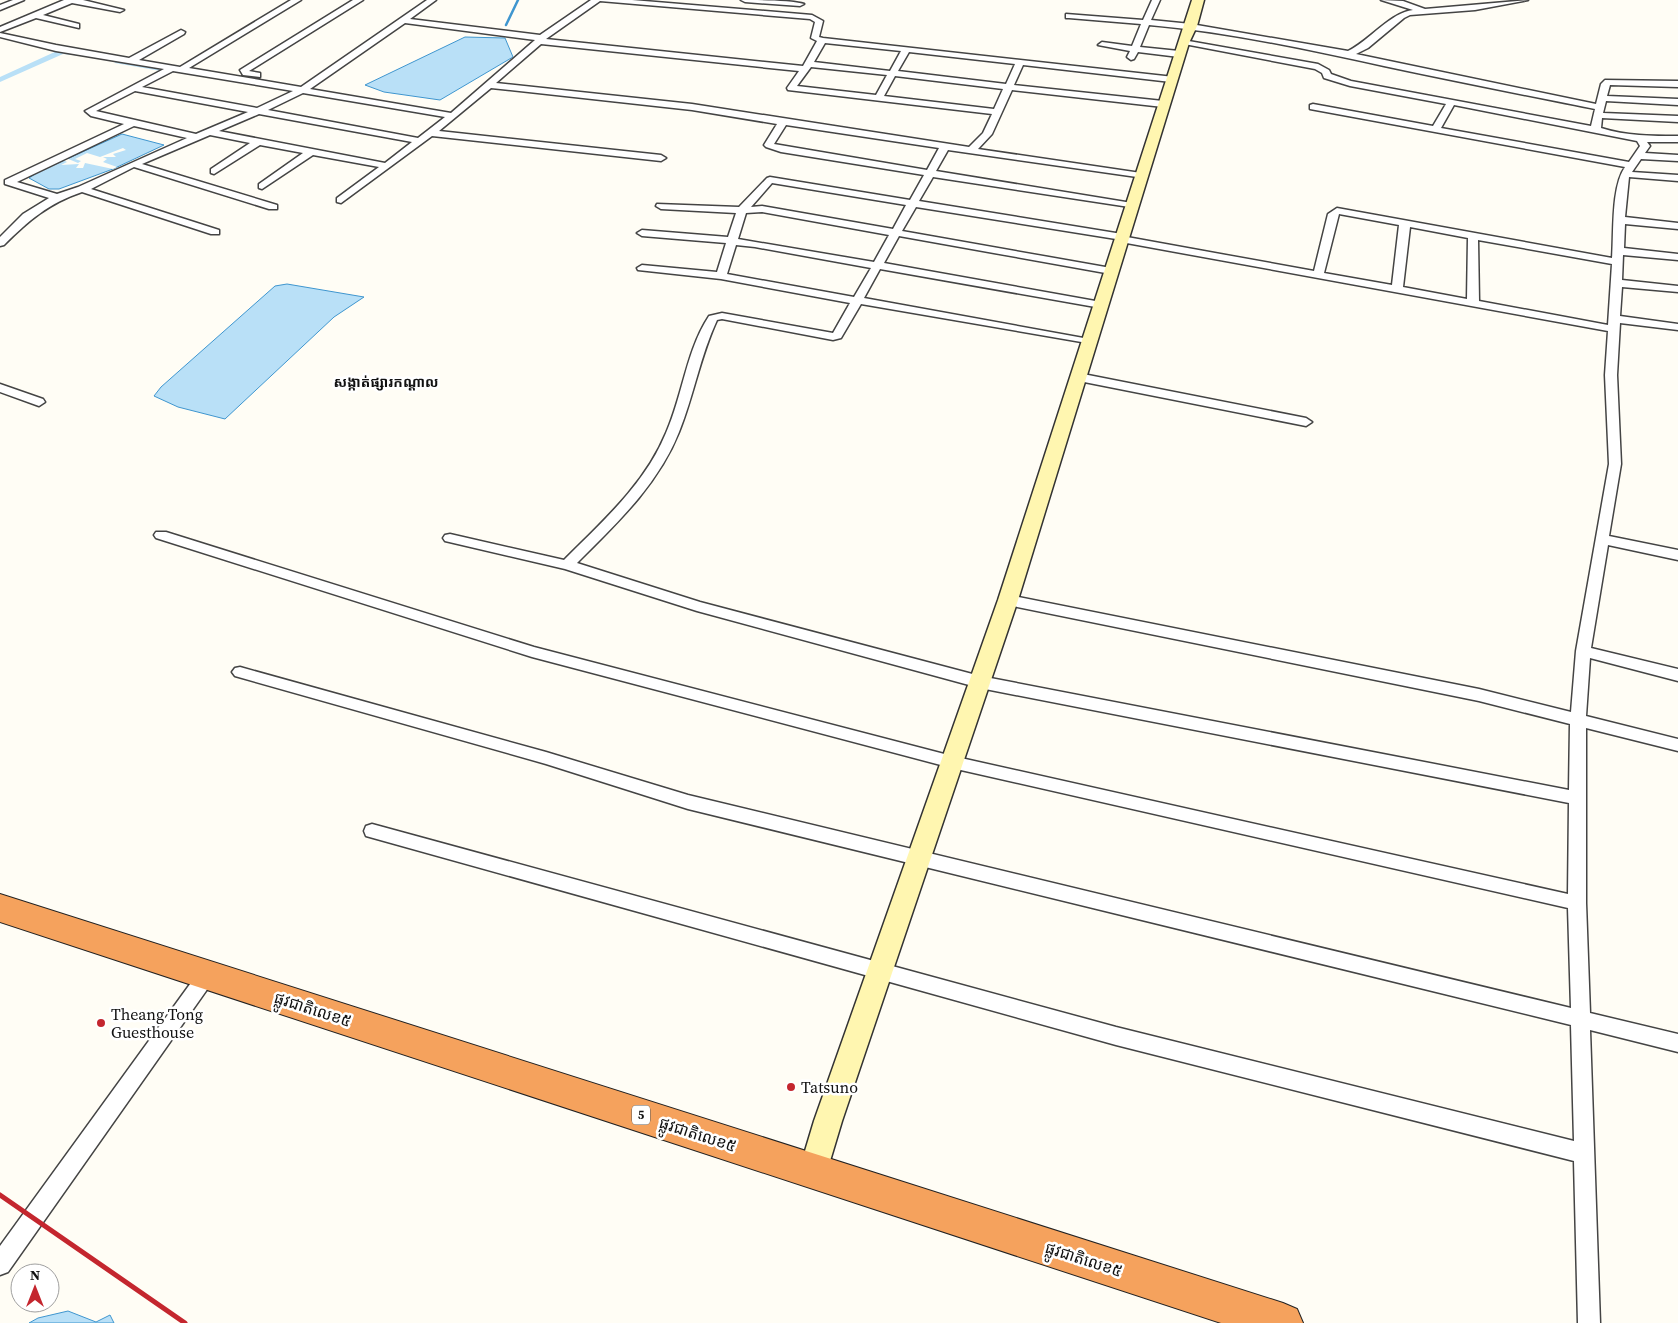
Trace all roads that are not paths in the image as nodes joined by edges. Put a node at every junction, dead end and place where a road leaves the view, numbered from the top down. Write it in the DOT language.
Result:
graph roads {
  1 [pos="20,0"];
  2 [pos="71,0"];
  3 [pos="297,0"];
  4 [pos="359,0"];
  5 [pos="432,0"];
  6 [pos="596,0"];
  7 [pos="603,0"];
  8 [pos="745,0"];
  9 [pos="1156,0"];
  10 [pos="1198,0"];
  11 [pos="1385,0"];
  12 [pos="1524,0"];
  13 [pos="800,2"];
  14 [pos="0,8"];
  15 [pos="120,10"];
  16 [pos="1422,12"];
  17 [pos="35,15"];
  18 [pos="800,15"];
  19 [pos="1070,16"];
  20 [pos="402,20"];
  21 [pos="1146,23"];
  22 [pos="76,26"];
  23 [pos="0,30"];
  24 [pos="181,32"];
  25 [pos="1108,33"];
  26 [pos="0,35"];
  27 [pos="540,39"];
  28 [pos="822,40"];
  29 [pos="1184,41"];
  30 [pos="906,50"];
  31 [pos="1132,53"];
  32 [pos="1098,54"];
  33 [pos="1349,54"];
  34 [pos="132,60"];
  35 [pos="1329,60"];
  36 [pos="1020,62"];
  37 [pos="807,66"];
  38 [pos="178,68"];
  39 [pos="892,74"];
  40 [pos="1171,79"];
  41 [pos="1678,84"];
  42 [pos="490,85"];
  43 [pos="308,86"];
  44 [pos="1008,87"];
  45 [pos="133,88"];
  46 [pos="878,99"];
  47 [pos="1678,102"];
  48 [pos="1451,103"];
  49 [pos="1164,104"];
  50 [pos="1600,106"];
  51 [pos="1313,107"];
  52 [pos="261,110"];
  53 [pos="996,112"];
  54 [pos="453,116"];
  55 [pos="1678,119"];
  56 [pos="783,122"];
  57 [pos="134,123"];
  58 [pos="1436,129"];
  59 [pos="1598,130"];
  60 [pos="208,132"];
  61 [pos="430,133"];
  62 [pos="196,137"];
  63 [pos="1640,139"];
  64 [pos="1678,139"];
  65 [pos="257,142"];
  66 [pos="419,142"];
  67 [pos="945,146"];
  68 [pos="971,150"];
  69 [pos="310,152"];
  70 [pos="661,158"];
  71 [pos="1678,158"];
  72 [pos="133,164"];
  73 [pos="1632,165"];
  74 [pos="388,166"];
  75 [pos="214,171"];
  76 [pos="930,174"];
  77 [pos="1141,176"];
  78 [pos="1678,178"];
  79 [pos="262,186"];
  80 [pos="82,189"];
  81 [pos="57,197"];
  82 [pos="341,200"];
  83 [pos="913,202"];
  84 [pos="661,206"];
  85 [pos="1132,206"];
  86 [pos="273,207"];
  87 [pos="742,210"];
  88 [pos="1620,220"];
  89 [pos="1405,222"];
  90 [pos="1678,226"];
  91 [pos="215,232"];
  92 [pos="642,233"];
  93 [pos="895,234"];
  94 [pos="1473,235"];
  95 [pos="1122,238"];
  96 [pos="732,241"];
  97 [pos="0,244"];
  98 [pos="1618,256"];
  99 [pos="1678,257"];
  100 [pos="877,266"];
  101 [pos="642,268"];
  102 [pos="1111,271"];
  103 [pos="1318,275"];
  104 [pos="721,276"];
  105 [pos="1616,283"];
  106 [pos="1397,289"];
  107 [pos="1678,289"];
  108 [pos="857,301"];
  109 [pos="1473,303"];
  110 [pos="1100,305"];
  111 [pos="1614,324"];
  112 [pos="1678,327"];
  113 [pos="1089,342"];
  114 [pos="1078,377"];
  115 [pos="0,388"];
  116 [pos="39,402"];
  117 [pos="1306,422"];
  118 [pos="161,535"];
  119 [pos="450,538"];
  120 [pos="1602,539"];
  121 [pos="1678,555"];
  122 [pos="567,565"];
  123 [pos="1008,600"];
  124 [pos="1583,651"];
  125 [pos="240,672"];
  126 [pos="1678,675"];
  127 [pos="980,682"];
  128 [pos="1578,718"];
  129 [pos="1678,745"];
  130 [pos="952,762"];
  131 [pos="1578,798"];
  132 [pos="372,831"];
  133 [pos="919,857"];
  134 [pos="1577,903"];
  135 [pos="0,908"];
  136 [pos="880,971"];
  137 [pos="207,975"];
  138 [pos="1581,1018"];
  139 [pos="1678,1044"];
  140 [pos="1583,1153"];
  141 [pos="814,1171"];
  142 [pos="0,1264"];
  143 [pos="1283,1323"];
  144 [pos="1589,1323"];
  1 -- 14 [label="street"];
  2 -- 15 [label="street"];
  2 -- 17 [label="street"];
  3 -- 38 [label="street"];
  4 -- 43 [label="street"];
  5 -- 20 [label="street"];
  6 -- 27 [label="street"];
  7 -- 18 [label="street"];
  8 -- 13 [label="street"];
  9 -- 21 [label="street"];
  10 -- 29 [label="street"];
  11 -- 16 [label="street"];
  12 -- 16 [label="street"];
  13 -- 18 [label="street"];
  16 -- 33 [label="street"];
  17 -- 22 [label="street"];
  17 -- 23 [label="street"];
  18 -- 28 [label="street"];
  19 -- 25 [label="street"];
  20 -- 27 [label="street"];
  20 -- 43 [label="street"];
  21 -- 25 [label="street"];
  21 -- 29 [label="street"];
  21 -- 31 [label="street"];
  24 -- 34 [label="street"];
  25 -- 31 [label="street"];
  25 -- 32 [label="street"];
  26 -- 34 [label="street"];
  27 -- 37 [label="street"];
  27 -- 42 [label="street"];
  28 -- 30 [label="street"];
  28 -- 37 [label="street"];
  29 -- 31 [label="street"];
  29 -- 35 [label="street"];
  29 -- 35 [label="street"];
  29 -- 40 [label="street"];
  30 -- 36 [label="street"];
  30 -- 39 [label="street"];
  33 -- 35 [label="street"];
  33 -- 50 [label="street"];
  34 -- 38 [label="street"];
  35 -- 48 [label="street"];
  36 -- 40 [label="street"];
  36 -- 44 [label="street"];
  37 -- 39 [label="street"];
  37 -- 46 [label="street"];
  38 -- 43 [label="street"];
  38 -- 45 [label="street"];
  39 -- 44 [label="street"];
  39 -- 46 [label="street"];
  40 -- 49 [label="street"];
  41 -- 50 [label="street"];
  42 -- 54 [label="street"];
  42 -- 56 [label="street"];
  43 -- 52 [label="street"];
  43 -- 54 [label="street"];
  44 -- 49 [label="street"];
  44 -- 53 [label="street"];
  45 -- 52 [label="street"];
  45 -- 57 [label="street"];
  46 -- 53 [label="street"];
  47 -- 50 [label="street"];
  48 -- 58 [label="street"];
  48 -- 59 [label="street"];
  49 -- 77 [label="street"];
  50 -- 55 [label="street"];
  50 -- 59 [label="street"];
  51 -- 58 [label="street"];
  52 -- 60 [label="street"];
  52 -- 66 [label="street"];
  53 -- 68 [label="street"];
  54 -- 61 [label="street"];
  56 -- 67 [label="street"];
  56 -- 76 [label="street"];
  57 -- 62 [label="street"];
  57 -- 81 [label="street"];
  58 -- 73 [label="street"];
  59 -- 63 [label="street"];
  60 -- 62 [label="street"];
  60 -- 65 [label="street"];
  61 -- 66 [label="street"];
  61 -- 70 [label="street"];
  62 -- 72 [label="street"];
  63 -- 64 [label="street"];
  63 -- 73 [label="street"];
  65 -- 69 [label="street"];
  65 -- 75 [label="street"];
  66 -- 74 [label="street"];
  67 -- 68 [label="street"];
  67 -- 76 [label="street"];
  68 -- 77 [label="street"];
  69 -- 74 [label="street"];
  69 -- 79 [label="street"];
  71 -- 73 [label="street"];
  72 -- 80 [label="street"];
  72 -- 86 [label="street"];
  73 -- 78 [label="street"];
  73 -- 88 [label="street"];
  74 -- 82 [label="street"];
  76 -- 83 [label="street"];
  76 -- 85 [label="street"];
  77 -- 85 [label="street"];
  80 -- 81 [label="street"];
  80 -- 91 [label="street"];
  81 -- 97 [label="street"];
  83 -- 87 [label="street"];
  83 -- 93 [label="street"];
  83 -- 95 [label="street"];
  84 -- 87 [label="street"];
  85 -- 95 [label="street"];
  87 -- 93 [label="street"];
  87 -- 96 [label="street"];
  88 -- 90 [label="street"];
  88 -- 98 [label="street"];
  89 -- 94 [label="street"];
  89 -- 103 [label="street"];
  89 -- 106 [label="street"];
  92 -- 96 [label="street"];
  93 -- 100 [label="street"];
  93 -- 102 [label="street"];
  94 -- 98 [label="street"];
  94 -- 109 [label="street"];
  95 -- 102 [label="street"];
  95 -- 103 [label="street"];
  96 -- 100 [label="street"];
  96 -- 104 [label="street"];
  98 -- 99 [label="street"];
  98 -- 105 [label="street"];
  100 -- 108 [label="street"];
  100 -- 110 [label="street"];
  101 -- 104 [label="street"];
  102 -- 110 [label="street"];
  103 -- 106 [label="street"];
  104 -- 108 [label="street"];
  105 -- 107 [label="street"];
  105 -- 111 [label="street"];
  106 -- 109 [label="street"];
  108 -- 113 [label="street"];
  108 -- 122 [label="street"];
  109 -- 111 [label="street"];
  110 -- 113 [label="street"];
  111 -- 112 [label="street"];
  111 -- 120 [label="street"];
  113 -- 114 [label="street"];
  114 -- 117 [label="street"];
  114 -- 123 [label="street"];
  115 -- 116 [label="street"];
  118 -- 130 [label="street"];
  119 -- 122 [label="street"];
  120 -- 121 [label="street"];
  120 -- 124 [label="street"];
  122 -- 127 [label="street"];
  123 -- 127 [label="street"];
  123 -- 128 [label="street"];
  124 -- 126 [label="street"];
  124 -- 128 [label="street"];
  125 -- 133 [label="street"];
  127 -- 130 [label="street"];
  127 -- 131 [label="street"];
  128 -- 129 [label="street"];
  128 -- 131 [label="street"];
  130 -- 133 [label="street"];
  130 -- 134 [label="street"];
  131 -- 134 [label="street"];
  132 -- 136 [label="street"];
  133 -- 136 [label="street"];
  133 -- 138 [label="street"];
  134 -- 138 [label="street"];
  135 -- 137 [label="highway, ផ្លូវជាតិលេខ៥ / 5"];
  136 -- 140 [label="street"];
  136 -- 141 [label="street"];
  137 -- 141 [label="highway, ផ្លូវជាតិលេខ៥ / 5"];
  137 -- 142 [label="street"];
  138 -- 139 [label="street"];
  138 -- 140 [label="street"];
  140 -- 144 [label="street"];
  141 -- 143 [label="highway, ផ្លូវជាតិលេខ៥ / 5"];
}
